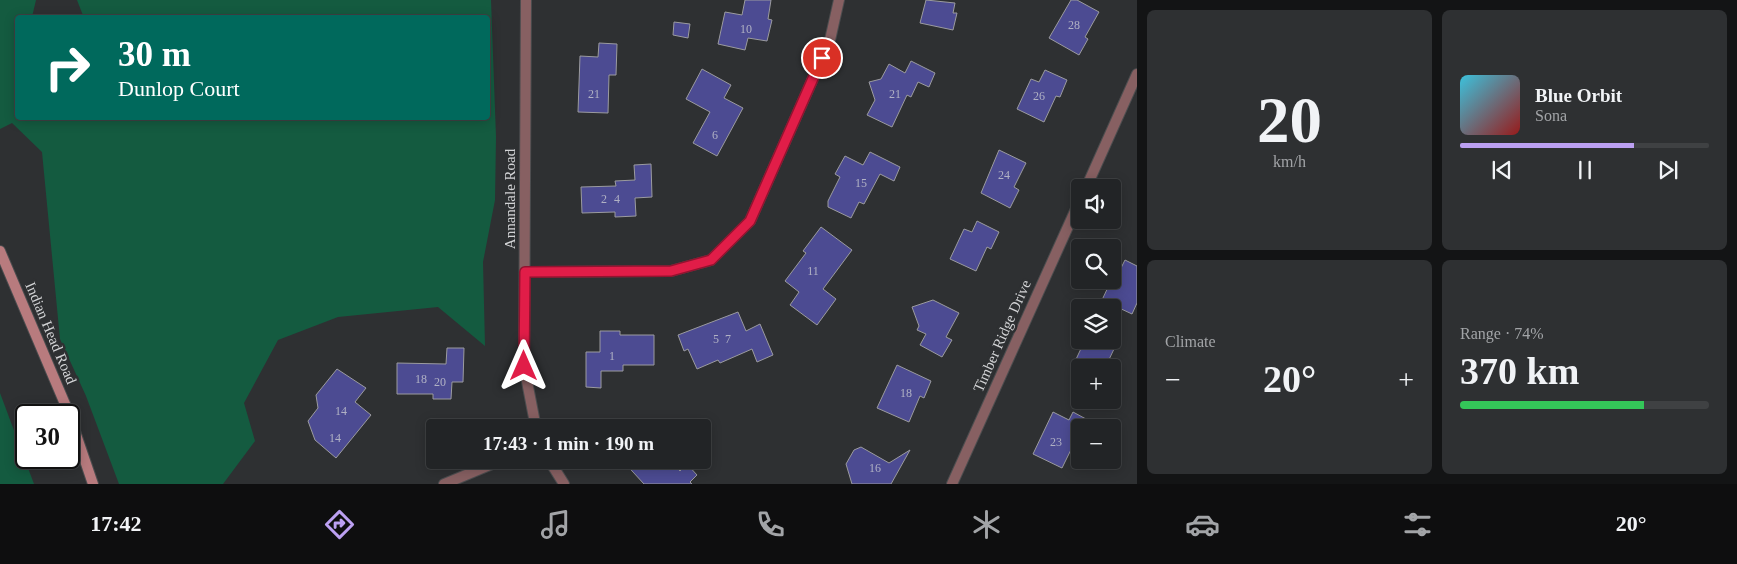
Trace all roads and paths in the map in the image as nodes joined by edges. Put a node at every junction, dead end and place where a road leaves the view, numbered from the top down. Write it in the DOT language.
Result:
graph roads {
  1 [pos="526,0"];
  2 [pos="839,0"];
  3 [pos="1137,74"];
  4 [pos="1090,179"];
  5 [pos="1071,220"];
  6 [pos="0,251"];
  7 [pos="525,272"];
  8 [pos="534,419"];
  9 [pos="480,469"];
  10 [pos="555,469"];
  11 [pos="94,484"];
  12 [pos="444,484"];
  13 [pos="564,484"];
  14 [pos="952,484"];
  1 -- 7 [label="street, Annandale Road"];
  2 -- 7 [label="street"];
  3 -- 4 [label="street"];
  5 -- 14 [label="street, Timber Ridge Drive"];
  6 -- 11 [label="main road, Indian Head Road"];
  7 -- 8 [label="street, Annandale Road"];
  9 -- 12 [label="street"];
  10 -- 13 [label="street"];
}
